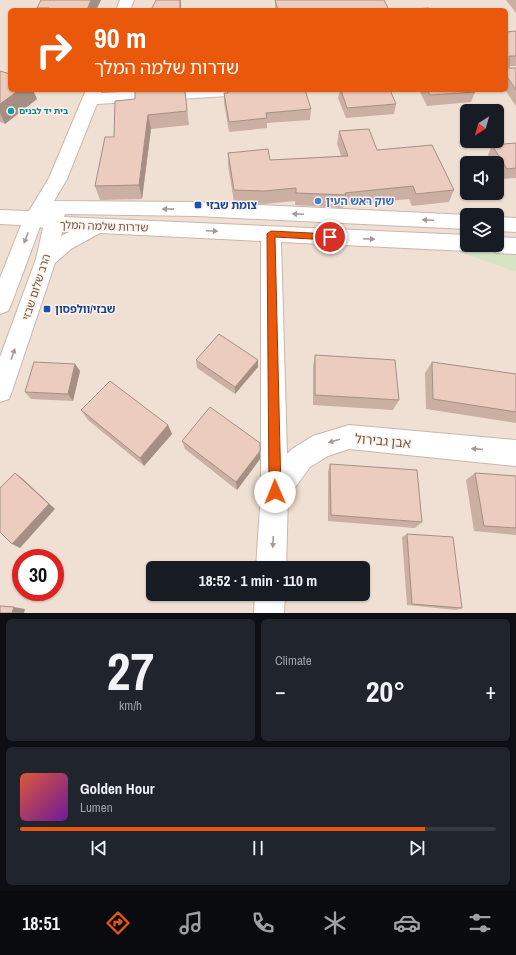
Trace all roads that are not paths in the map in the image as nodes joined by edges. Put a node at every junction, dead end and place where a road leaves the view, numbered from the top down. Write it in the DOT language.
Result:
graph roads {
  1 [pos="183,92"];
  2 [pos="92,95"];
  3 [pos="54,201"];
  4 [pos="1,217"];
  5 [pos="34,218"];
  6 [pos="460,222"];
  7 [pos="504,224"];
  8 [pos="516,225"];
  9 [pos="97,226"];
  10 [pos="271,234"];
  11 [pos="460,243"];
  12 [pos="504,245"];
  13 [pos="516,246"];
  14 [pos="46,259"];
  15 [pos="0,305"];
  16 [pos="0,391"];
  17 [pos="516,453"];
  18 [pos="275,492"];
  19 [pos="272,561"];
  20 [pos="270,601"];
  21 [pos="269,613"];
  1 -- 2 [label="street"];
  2 -- 3 [label="street, הרב שלום שבזי"];
  3 -- 4 [label="street"];
  3 -- 5 [label="street, הרב שלום שבזי"];
  3 -- 5 [label="street, שדרות שלמה המלך"];
  6 -- 3 [label="street, שדרות שלמה המלך, one-way"];
  3 -- 9 [label="street, שדרות שלמה המלך"];
  3 -- 14 [label="street, הרב שלום שבזי"];
  4 -- 5 [label="street, שדרות שלמה המלך"];
  5 -- 15 [label="street, הרב שלום שבזי, one-way"];
  7 -- 8 [label="street"];
  9 -- 10 [label="street, שדרות שלמה המלך, one-way"];
  9 -- 14 [label="street"];
  10 -- 11 [label="street, שדרות שלמה המלך, one-way"];
  10 -- 18 [label="street"];
  12 -- 13 [label="street"];
  16 -- 14 [label="street, הרב שלום שבזי, one-way"];
  17 -- 18 [label="street, אבן גבירול, one-way"];
  18 -- 19 [label="street, one-way"];
  20 -- 21 [label="street"];
}
